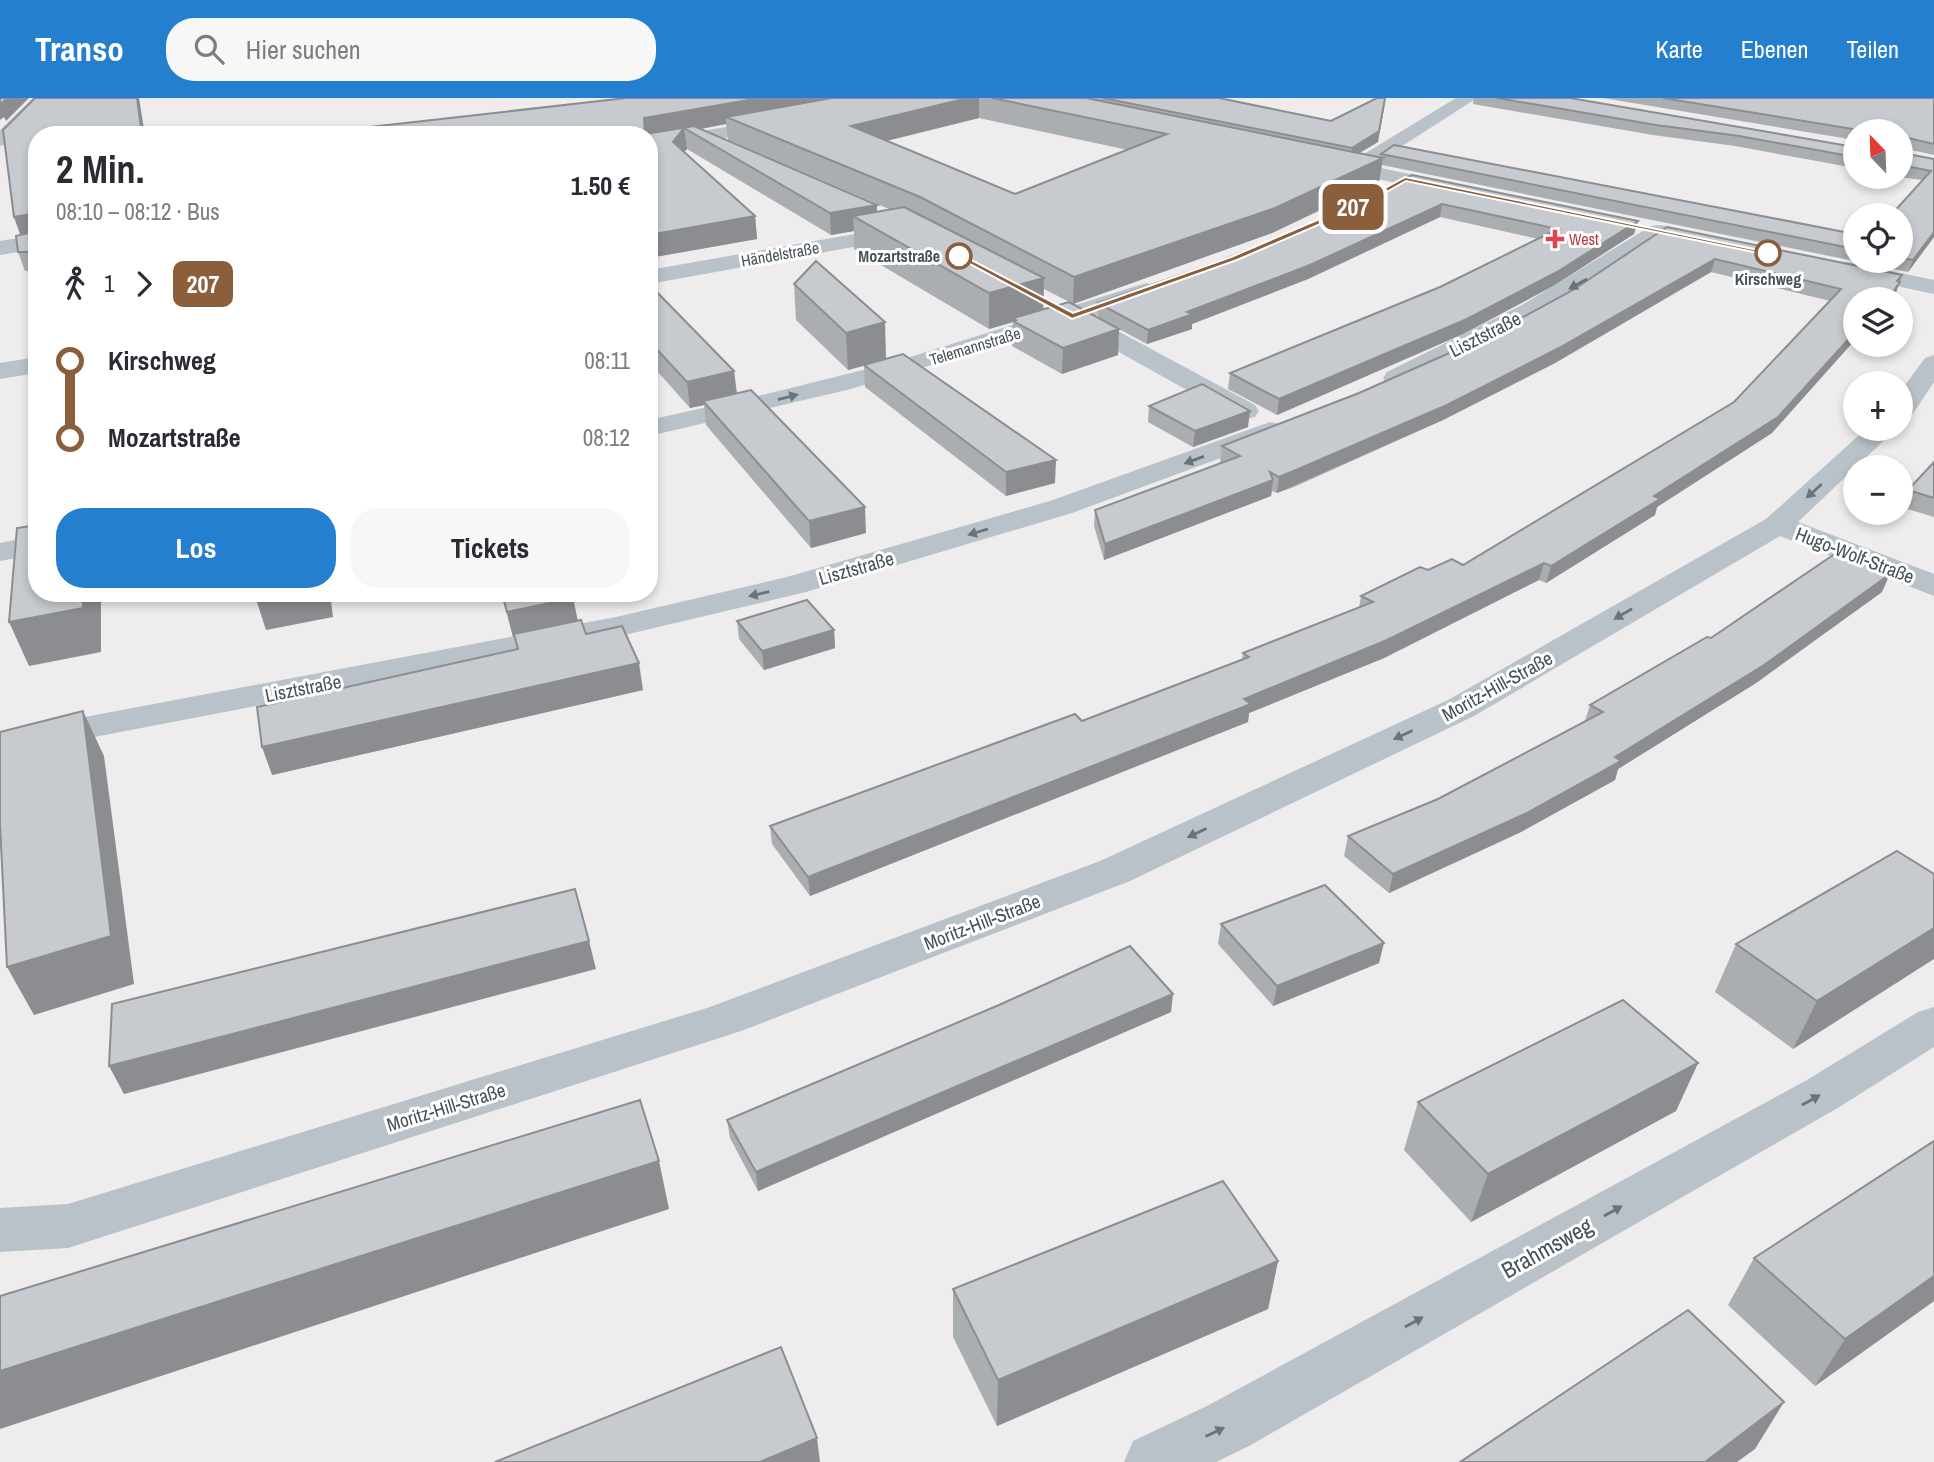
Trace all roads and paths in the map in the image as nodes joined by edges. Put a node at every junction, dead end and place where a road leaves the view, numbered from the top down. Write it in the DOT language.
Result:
graph roads {
  1 [pos="43,98"];
  2 [pos="1468,98"];
  3 [pos="792,121"];
  4 [pos="1,138"];
  5 [pos="700,138"];
  6 [pos="658,145"];
  7 [pos="741,154"];
  8 [pos="1317,160"];
  9 [pos="1354,168"];
  10 [pos="1405,179"];
  11 [pos="1378,194"];
  12 [pos="1478,194"];
  13 [pos="875,213"];
  14 [pos="1628,224"];
  15 [pos="28,243"];
  16 [pos="0,248"];
  17 [pos="1823,264"];
  18 [pos="658,276"];
  19 [pos="1172,281"];
  20 [pos="1934,287"];
  21 [pos="1046,303"];
  22 [pos="1072,317"];
  23 [pos="1934,363"];
  24 [pos="28,367"];
  25 [pos="0,372"];
  26 [pos="1375,387"];
  27 [pos="1913,393"];
  28 [pos="658,426"];
  29 [pos="1869,441"];
  30 [pos="1777,524"];
  31 [pos="28,547"];
  32 [pos="0,552"];
  33 [pos="1934,586"];
  34 [pos="0,744"];
  35 [pos="1934,1024"];
  36 [pos="0,1230"];
  37 [pos="1154,1462"];
  1 -- 4 [label="street"];
  2 -- 9 [label="street"];
  3 -- 5 [label="street"];
  5 -- 6 [label="street"];
  5 -- 7 [label="street"];
  8 -- 9 [label="street"];
  9 -- 10 [label="street"];
  10 -- 11 [label="street"];
  10 -- 12 [label="street"];
  13 -- 18 [label="street, Händelstraße"];
  14 -- 26 [label="street, Lisztstraße, one-way"];
  15 -- 16 [label="street"];
  17 -- 20 [label="street"];
  19 -- 22 [label="street, Telemannstraße"];
  21 -- 22 [label="street"];
  28 -- 22 [label="street, Telemannstraße, one-way"];
  22 -- 34 [label="street, Lisztstraße, one-way"];
  23 -- 27 [label="street"];
  24 -- 25 [label="street"];
  29 -- 30 [label="street, Moritz-Hill-Straße, one-way"];
  30 -- 33 [label="street, Hugo-Wolf-Straße"];
  30 -- 36 [label="street, Moritz-Hill-Straße, one-way"];
  31 -- 32 [label="street"];
  37 -- 35 [label="street, Brahmsweg, one-way"];
}
